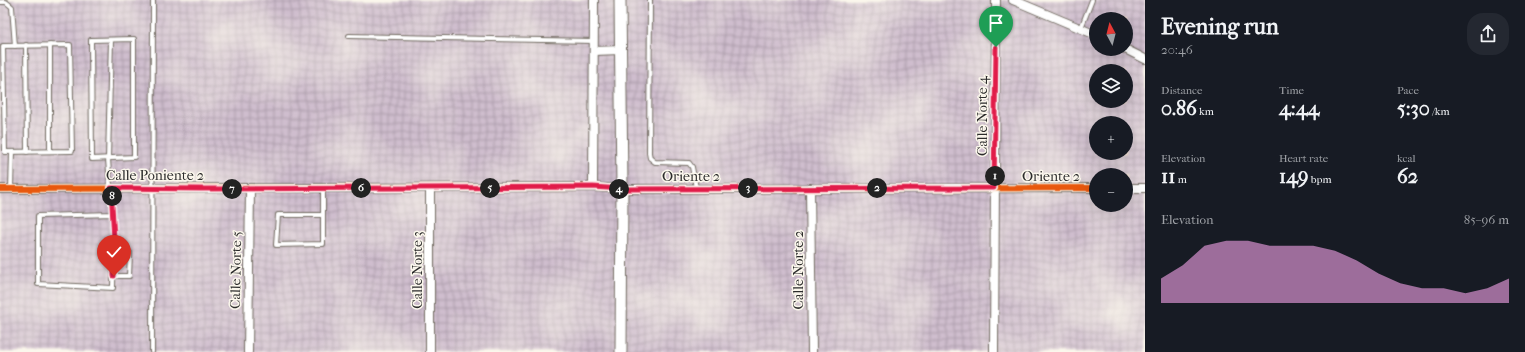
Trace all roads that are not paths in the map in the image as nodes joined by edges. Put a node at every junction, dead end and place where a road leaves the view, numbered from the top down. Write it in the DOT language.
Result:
graph roads {
  1 [pos="153,0"];
  2 [pos="594,0"];
  3 [pos="620,0"];
  4 [pos="650,0"];
  5 [pos="996,0"];
  6 [pos="1013,0"];
  7 [pos="1092,0"];
  8 [pos="0,2"];
  9 [pos="1081,28"];
  10 [pos="1089,32"];
  11 [pos="349,36"];
  12 [pos="111,40"];
  13 [pos="594,41"];
  14 [pos="26,45"];
  15 [pos="50,45"];
  16 [pos="15,46"];
  17 [pos="620,50"];
  18 [pos="594,51"];
  19 [pos="1133,53"];
  20 [pos="1145,59"];
  21 [pos="50,151"];
  22 [pos="12,152"];
  23 [pos="27,152"];
  24 [pos="108,159"];
  25 [pos="593,187"];
  26 [pos="111,188"];
  27 [pos="250,188"];
  28 [pos="323,188"];
  29 [pos="430,188"];
  30 [pos="696,188"];
  31 [pos="810,188"];
  32 [pos="994,188"];
  33 [pos="1089,188"];
  34 [pos="1133,188"];
  35 [pos="1145,188"];
  36 [pos="0,189"];
  37 [pos="11,189"];
  38 [pos="152,189"];
  39 [pos="622,189"];
  40 [pos="112,214"];
  41 [pos="323,215"];
  42 [pos="130,252"];
  43 [pos="114,276"];
  44 [pos="152,352"];
  45 [pos="248,352"];
  46 [pos="430,352"];
  47 [pos="621,352"];
  48 [pos="812,352"];
  49 [pos="994,352"];
  1 -- 38 [label="lane"];
  2 -- 13 [label="street"];
  3 -- 17 [label="street"];
  4 -- 30 [label="lane"];
  5 -- 32 [label="street, Calle Norte 4"];
  6 -- 9 [label="street"];
  7 -- 9 [label="lane"];
  8 -- 16 [label="lane"];
  9 -- 10 [label="street"];
  11 -- 13 [label="lane"];
  12 -- 24 [label="lane"];
  12 -- 24 [label="lane"];
  12 -- 24 [label="lane"];
  13 -- 18 [label="street"];
  14 -- 15 [label="lane"];
  14 -- 16 [label="lane"];
  14 -- 23 [label="lane"];
  15 -- 21 [label="lane"];
  15 -- 21 [label="lane"];
  16 -- 22 [label="lane"];
  17 -- 18 [label="street"];
  17 -- 39 [label="street"];
  18 -- 25 [label="street"];
  19 -- 20 [label="street"];
  21 -- 23 [label="lane"];
  22 -- 23 [label="lane"];
  22 -- 37 [label="lane"];
  24 -- 26 [label="lane"];
  25 -- 29 [label="street, Calle Poniente 2"];
  25 -- 39 [label="street, Calle Poniente 2"];
  26 -- 37 [label="street, Calle Poniente 2"];
  26 -- 38 [label="street, Calle Poniente 2"];
  26 -- 40 [label="lane"];
  27 -- 28 [label="street, Calle Poniente 2"];
  27 -- 38 [label="street, Calle Poniente 2"];
  27 -- 45 [label="street, Calle Norte 5"];
  28 -- 29 [label="street, Calle Poniente 2"];
  28 -- 41 [label="lane"];
  29 -- 46 [label="street, Calle Norte 3"];
  30 -- 31 [label="street, Oriente 2"];
  30 -- 39 [label="street, Oriente 2"];
  31 -- 32 [label="street, Oriente 2"];
  31 -- 48 [label="street, Calle Norte 2"];
  32 -- 33 [label="street, Oriente 2"];
  32 -- 49 [label="street, Calle Norte 4"];
  34 -- 35 [label="street"];
  36 -- 37 [label="street, Calle Poniente 2"];
  38 -- 44 [label="lane"];
  39 -- 47 [label="street"];
  40 -- 43 [label="lane"];
  40 -- 43 [label="lane"];
  41 -- 41 [label="lane"];
  42 -- 43 [label="lane"];
}
